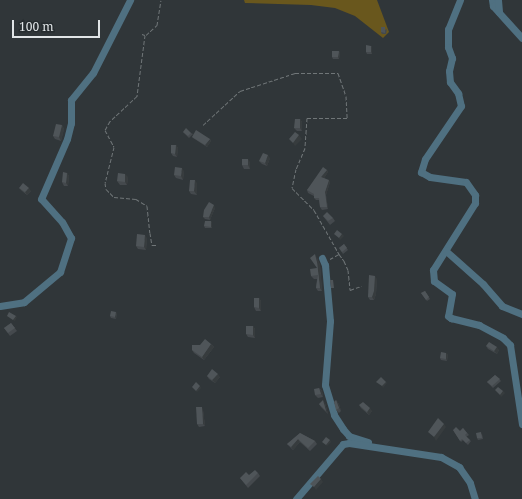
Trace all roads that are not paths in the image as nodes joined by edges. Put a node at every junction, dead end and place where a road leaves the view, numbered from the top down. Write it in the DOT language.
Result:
graph roads {
  1 [pos="130,0"];
  2 [pos="460,0"];
  3 [pos="492,0"];
  4 [pos="498,0"];
  5 [pos="499,13"];
  6 [pos="522,38"];
  7 [pos="446,251"];
  8 [pos="323,260"];
  9 [pos="0,306"];
  10 [pos="522,314"];
  11 [pos="522,424"];
  12 [pos="379,447"];
  13 [pos="296,499"];
  14 [pos="475,499"];
  1 -- 9 [label="street"];
  2 -- 7 [label="street"];
  3 -- 5 [label="street"];
  4 -- 5 [label="street"];
  5 -- 6 [label="street"];
  7 -- 10 [label="street"];
  7 -- 11 [label="street"];
  8 -- 12 [label="street"];
  12 -- 13 [label="street"];
  12 -- 14 [label="street"];
}
